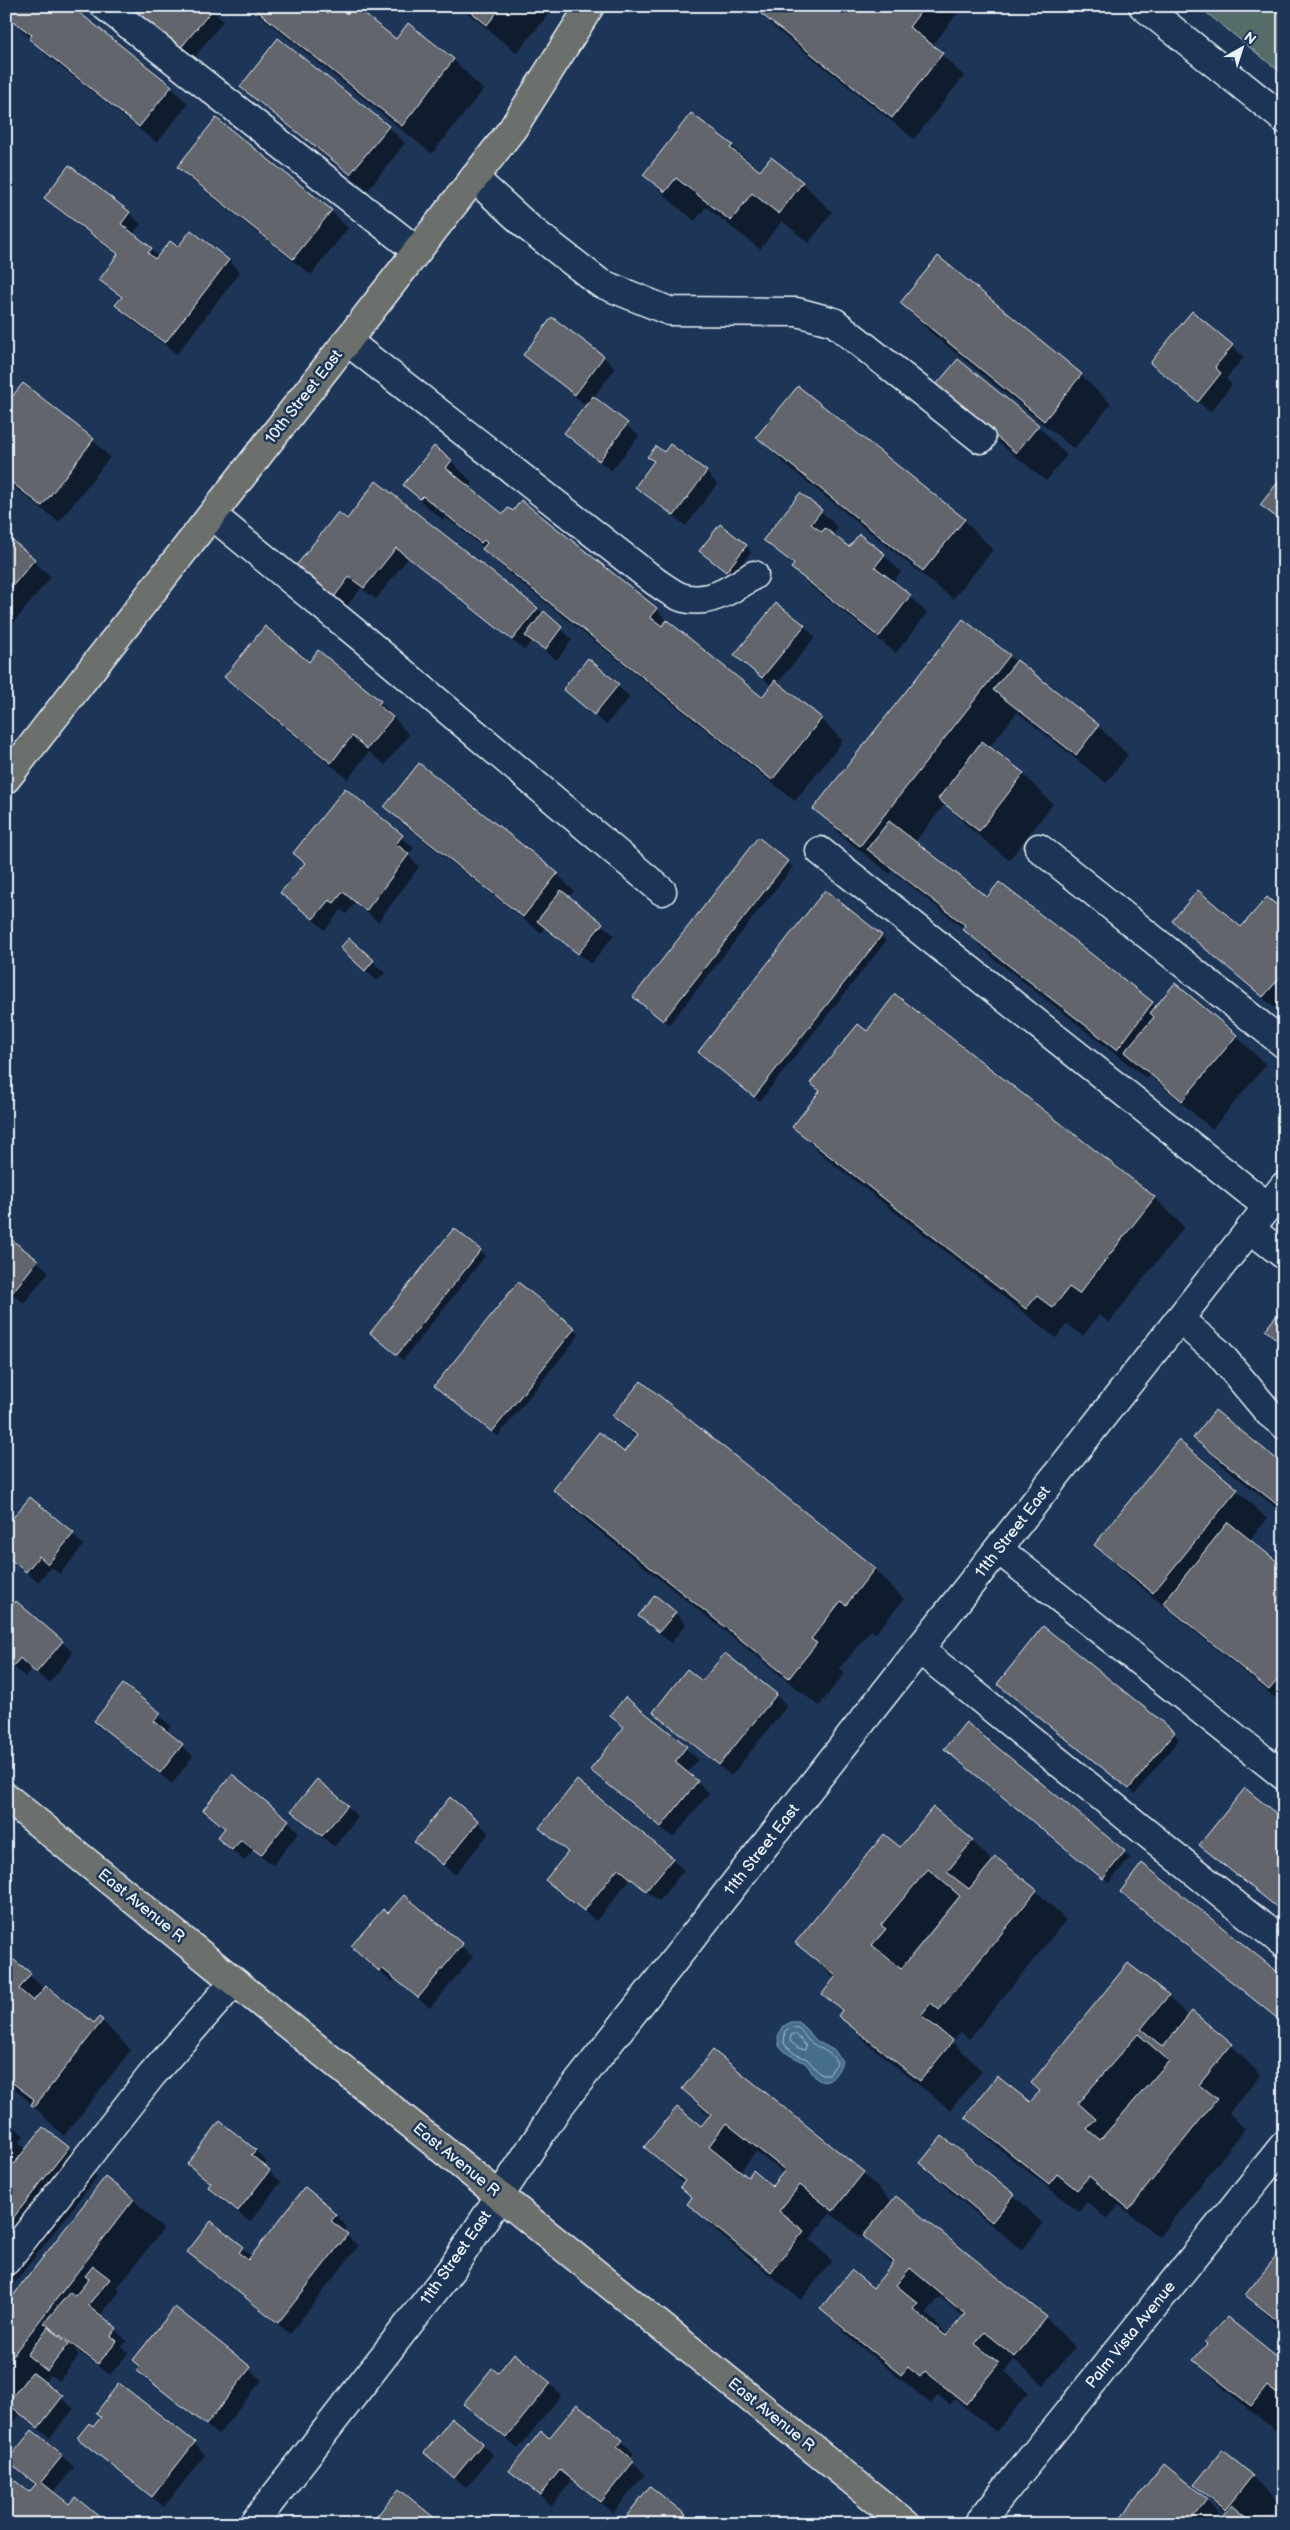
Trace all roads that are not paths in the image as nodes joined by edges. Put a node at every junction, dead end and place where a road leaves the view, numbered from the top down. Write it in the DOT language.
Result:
graph roads {
  1 [pos="105,6"];
  2 [pos="590,6"];
  3 [pos="1143,6"];
  4 [pos="1284,119"];
  5 [pos="474,178"];
  6 [pos="416,251"];
  7 [pos="347,341"];
  8 [pos="981,440"];
  9 [pos="212,515"];
  10 [pos="754,575"];
  11 [pos="8,773"];
  12 [pos="1039,848"];
  13 [pos="820,851"];
  14 [pos="662,892"];
  15 [pos="1284,1044"];
  16 [pos="1276,1196"];
  17 [pos="1250,1229"];
  18 [pos="1284,1256"];
  19 [pos="1180,1320"];
  20 [pos="1284,1425"];
  21 [pos="999,1550"];
  22 [pos="920,1650"];
  23 [pos="1284,1776"];
  24 [pos="6,1797"];
  25 [pos="1284,1944"];
  26 [pos="234,1982"];
  27 [pos="1284,2145"];
  28 [pos="499,2194"];
  29 [pos="6,2261"];
  30 [pos="253,2524"];
  31 [pos="906,2524"];
  32 [pos="978,2524"];
  1 -- 6 [label="street"];
  2 -- 5 [label="main road, 10th Street East"];
  3 -- 4 [label="street"];
  5 -- 6 [label="main road, 10th Street East"];
  5 -- 8 [label="street"];
  6 -- 7 [label="main road, 10th Street East"];
  7 -- 9 [label="main road, 10th Street East"];
  7 -- 10 [label="street"];
  9 -- 11 [label="main road, 10th Street East"];
  9 -- 14 [label="street"];
  12 -- 15 [label="street"];
  13 -- 16 [label="street"];
  16 -- 17 [label="street, 11th Street East"];
  17 -- 18 [label="street"];
  17 -- 19 [label="street, 11th Street East"];
  19 -- 20 [label="street"];
  19 -- 21 [label="street, 11th Street East"];
  21 -- 22 [label="street, 11th Street East"];
  21 -- 23 [label="street"];
  22 -- 25 [label="street"];
  22 -- 28 [label="street, 11th Street East"];
  24 -- 26 [label="main road, East Avenue R"];
  26 -- 28 [label="main road, East Avenue R"];
  26 -- 29 [label="street"];
  27 -- 32 [label="street, Palm Vista Avenue"];
  28 -- 30 [label="street, 11th Street East"];
  28 -- 31 [label="main road, East Avenue R"];
}
